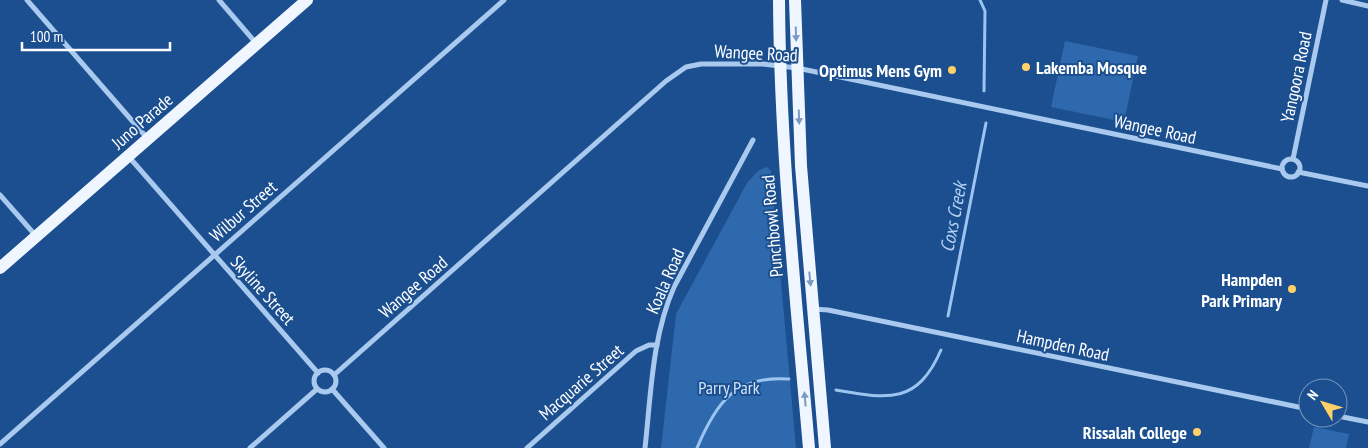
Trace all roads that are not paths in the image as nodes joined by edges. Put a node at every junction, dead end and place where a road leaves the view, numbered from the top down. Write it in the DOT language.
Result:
graph roads {
  1 [pos="27,0"];
  2 [pos="219,0"];
  3 [pos="307,0"];
  4 [pos="504,0"];
  5 [pos="779,0"];
  6 [pos="795,0"];
  7 [pos="1326,0"];
  8 [pos="1342,0"];
  9 [pos="1368,6"];
  10 [pos="257,44"];
  11 [pos="780,66"];
  12 [pos="797,68"];
  13 [pos="149,140"];
  14 [pos="753,140"];
  15 [pos="128,157"];
  16 [pos="1293,159"];
  17 [pos="1282,169"];
  18 [pos="1298,172"];
  19 [pos="1368,186"];
  20 [pos="0,195"];
  21 [pos="36,237"];
  22 [pos="214,255"];
  23 [pos="0,268"];
  24 [pos="813,308"];
  25 [pos="657,345"];
  26 [pos="318,373"];
  27 [pos="334,375"];
  28 [pos="317,389"];
  29 [pos="332,389"];
  30 [pos="1298,407"];
  31 [pos="1348,418"];
  32 [pos="1368,422"];
  33 [pos="0,444"];
  34 [pos="250,448"];
  35 [pos="384,448"];
  36 [pos="527,448"];
  37 [pos="645,448"];
  38 [pos="809,448"];
  39 [pos="825,448"];
  1 -- 13 [label="street"];
  2 -- 10 [label="street"];
  3 -- 10 [label="main road, Juno Parade"];
  4 -- 22 [label="street, Wilbur Street"];
  5 -- 11 [label="main road, Punchbowl Road"];
  6 -- 12 [label="main road, Punchbowl Road, one-way"];
  7 -- 16 [label="street, Yangoora Road"];
  8 -- 9 [label="street"];
  10 -- 13 [label="main road, Juno Parade"];
  11 -- 12 [label="street, Wangee Road"];
  11 -- 27 [label="street, Wangee Road"];
  38 -- 11 [label="main road, Punchbowl Road, one-way"];
  12 -- 17 [label="street, Wangee Road"];
  12 -- 24 [label="main road, Punchbowl Road, one-way"];
  13 -- 15 [label="main road, Juno Parade"];
  14 -- 25 [label="street, Koala Road"];
  15 -- 21 [label="main road, Juno Parade"];
  15 -- 22 [label="street, Skyline Street"];
  16 -- 17 [label="street"];
  16 -- 18 [label="street"];
  17 -- 18 [label="street"];
  18 -- 19 [label="street"];
  20 -- 21 [label="street"];
  21 -- 23 [label="main road, Juno Parade"];
  22 -- 26 [label="street, Skyline Street"];
  22 -- 33 [label="street, Wilbur Street"];
  24 -- 30 [label="street, Hampden Road"];
  24 -- 39 [label="main road, Punchbowl Road"];
  25 -- 36 [label="street, Macquarie Street"];
  25 -- 37 [label="street, Koala Road"];
  26 -- 27 [label="street"];
  26 -- 28 [label="street"];
  27 -- 29 [label="street"];
  28 -- 29 [label="street"];
  28 -- 34 [label="street"];
  29 -- 35 [label="street"];
  31 -- 32 [label="street"];
}
